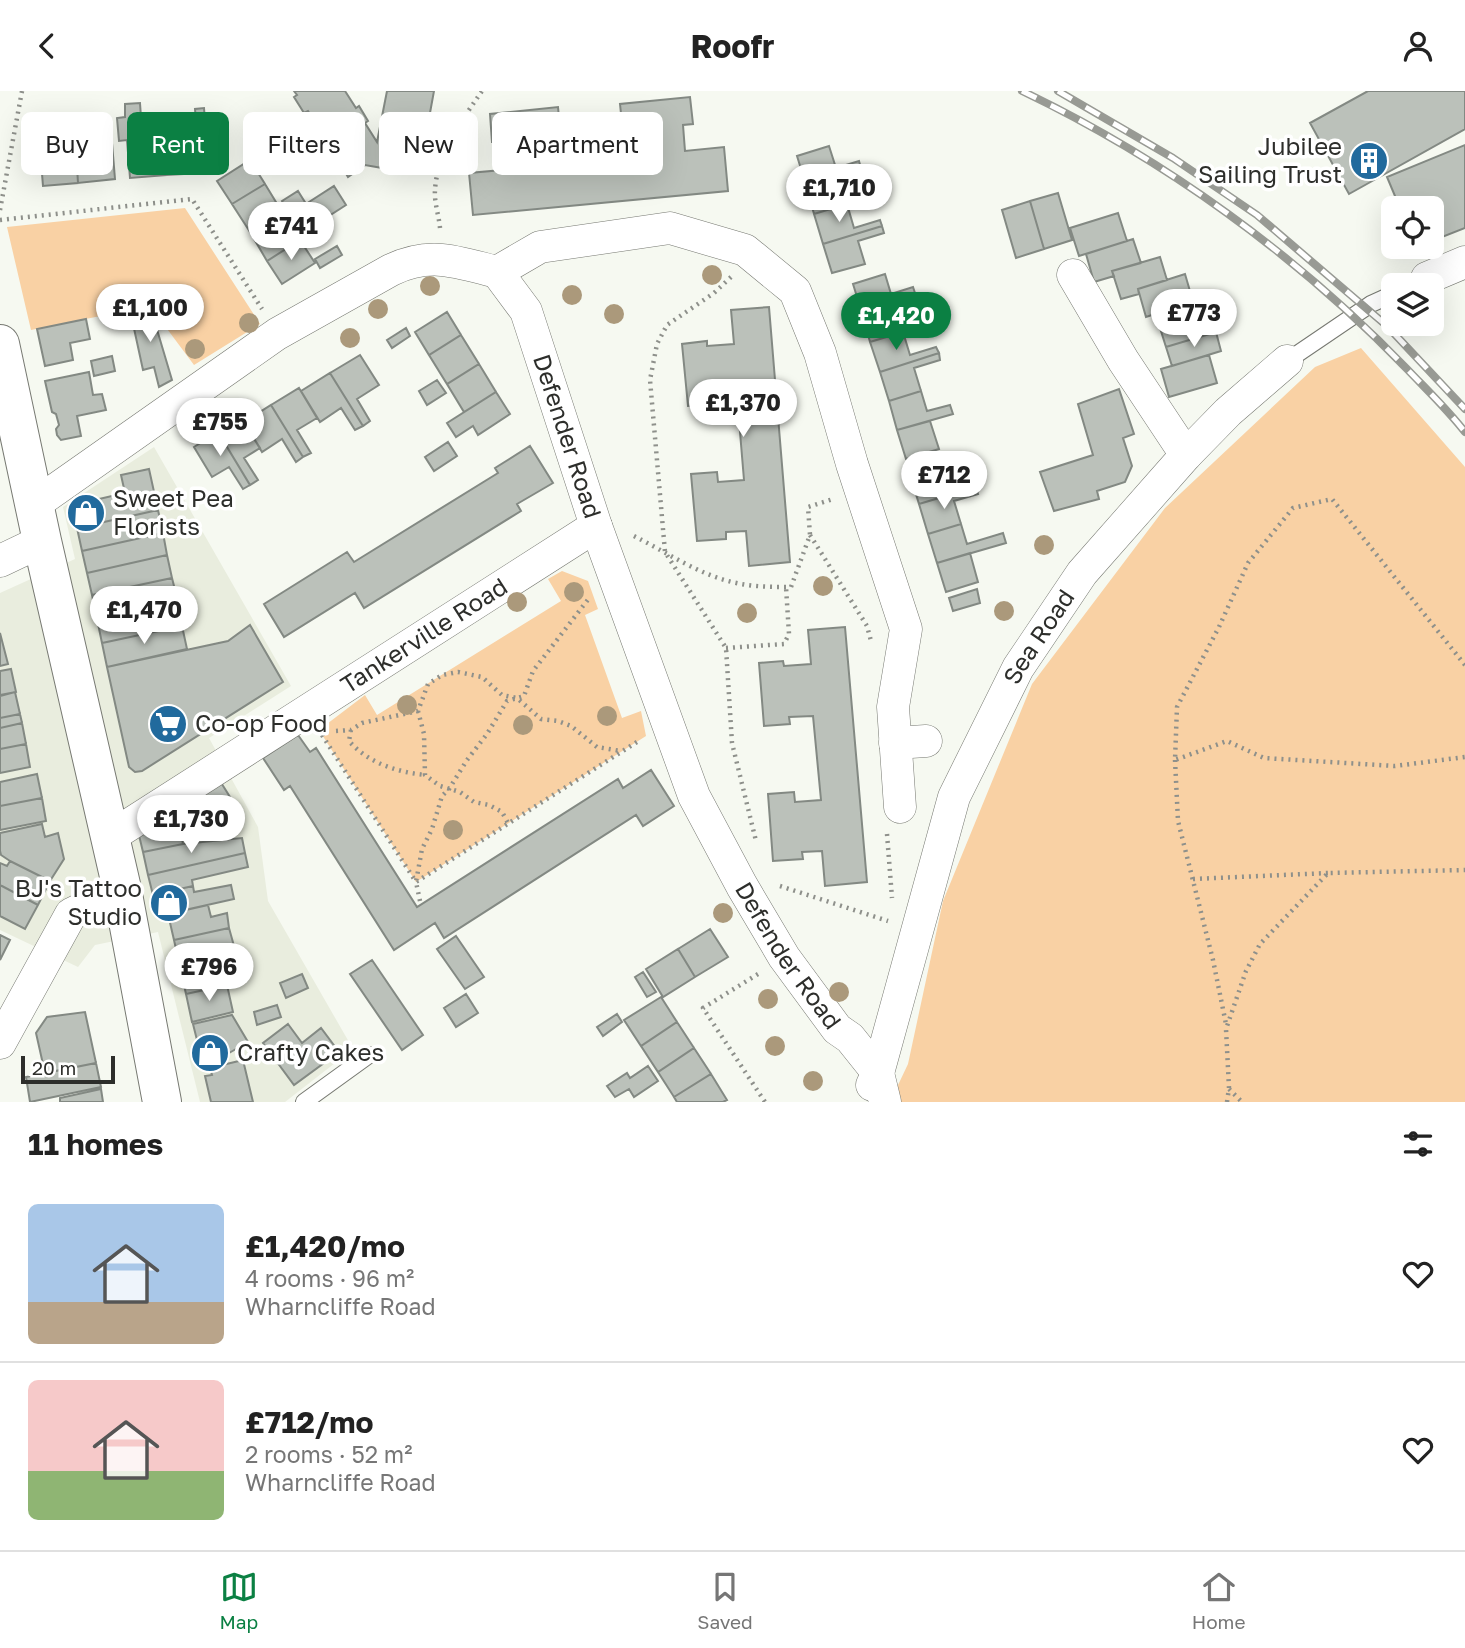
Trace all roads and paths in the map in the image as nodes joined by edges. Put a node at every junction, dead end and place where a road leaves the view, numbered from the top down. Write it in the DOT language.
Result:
graph roads {
  1 [pos="22,91"];
  2 [pos="482,91"];
  3 [pos="0,210"];
  4 [pos="0,220"];
  5 [pos="752,256"];
  6 [pos="440,258"];
  7 [pos="1465,262"];
  8 [pos="497,272"];
  9 [pos="1438,273"];
  10 [pos="1073,275"];
  11 [pos="1381,300"];
  12 [pos="277,334"];
  13 [pos="0,344"];
  14 [pos="1287,361"];
  15 [pos="1186,455"];
  16 [pos="861,491"];
  17 [pos="35,504"];
  18 [pos="594,519"];
  19 [pos="810,535"];
  20 [pos="42,541"];
  21 [pos="666,552"];
  22 [pos="0,561"];
  23 [pos="611,568"];
  24 [pos="786,587"];
  25 [pos="726,648"];
  26 [pos="872,648"];
  27 [pos="1465,664"];
  28 [pos="517,698"];
  29 [pos="418,711"];
  30 [pos="667,722"];
  31 [pos="351,730"];
  32 [pos="926,741"];
  33 [pos="895,743"];
  34 [pos="622,751"];
  35 [pos="1465,757"];
  36 [pos="1175,760"];
  37 [pos="425,775"];
  38 [pos="449,789"];
  39 [pos="900,807"];
  40 [pos="508,823"];
  41 [pos="110,837"];
  42 [pos="756,843"];
  43 [pos="1465,870"];
  44 [pos="1328,873"];
  45 [pos="1193,879"];
  46 [pos="416,882"];
  47 [pos="122,889"];
  48 [pos="749,897"];
  49 [pos="420,901"];
  50 [pos="784,957"];
  51 [pos="1226,1029"];
  52 [pos="0,1043"];
  53 [pos="369,1055"];
  54 [pos="881,1087"];
  55 [pos="1229,1088"];
  56 [pos="162,1102"];
  57 [pos="304,1102"];
  58 [pos="765,1102"];
  59 [pos="863,1102"];
  60 [pos="1227,1102"];
  61 [pos="1242,1102"];
  1 -- 3 [label="path"];
  2 -- 6 [label="path"];
  4 -- 12 [label="path"];
  5 -- 8 [label="street"];
  5 -- 16 [label="street"];
  5 -- 21 [label="path"];
  6 -- 8 [label="street"];
  6 -- 12 [label="street"];
  7 -- 9 [label="street"];
  8 -- 18 [label="street, Defender Road"];
  10 -- 15 [label="street"];
  11 -- 14 [label="lane, Sea Road"];
  12 -- 17 [label="street"];
  13 -- 17 [label="street"];
  14 -- 15 [label="street, Sea Road"];
  15 -- 54 [label="street, Sea Road"];
  16 -- 19 [label="path"];
  16 -- 33 [label="street"];
  17 -- 20 [label="street"];
  18 -- 21 [label="path"];
  18 -- 23 [label="street, Defender Road"];
  18 -- 41 [label="street, Tankerville Road"];
  19 -- 24 [label="path"];
  19 -- 26 [label="path"];
  20 -- 22 [label="street"];
  20 -- 41 [label="street"];
  21 -- 24 [label="path"];
  21 -- 25 [label="path"];
  23 -- 28 [label="path"];
  23 -- 30 [label="street, Defender Road"];
  24 -- 25 [label="path"];
  25 -- 42 [label="path"];
  27 -- 36 [label="path"];
  28 -- 29 [label="path"];
  28 -- 34 [label="path"];
  28 -- 38 [label="path"];
  29 -- 31 [label="path"];
  29 -- 37 [label="path"];
  30 -- 34 [label="path"];
  30 -- 48 [label="street, Defender Road"];
  31 -- 37 [label="path"];
  31 -- 46 [label="path"];
  32 -- 33 [label="street"];
  33 -- 39 [label="street"];
  34 -- 40 [label="path"];
  35 -- 36 [label="path"];
  36 -- 45 [label="path"];
  37 -- 38 [label="path"];
  38 -- 40 [label="path"];
  38 -- 46 [label="path"];
  39 -- 48 [label="path"];
  40 -- 46 [label="path"];
  41 -- 47 [label="street"];
  43 -- 44 [label="path"];
  44 -- 45 [label="path"];
  44 -- 51 [label="path"];
  45 -- 51 [label="path"];
  46 -- 49 [label="path"];
  47 -- 52 [label="street"];
  47 -- 56 [label="street"];
  48 -- 50 [label="street, Defender Road"];
  50 -- 54 [label="street, Defender Road"];
  50 -- 58 [label="path"];
  51 -- 55 [label="path"];
  53 -- 57 [label="lane"];
  54 -- 59 [label="street, Sea Road"];
  55 -- 60 [label="path"];
  55 -- 61 [label="path"];
}
